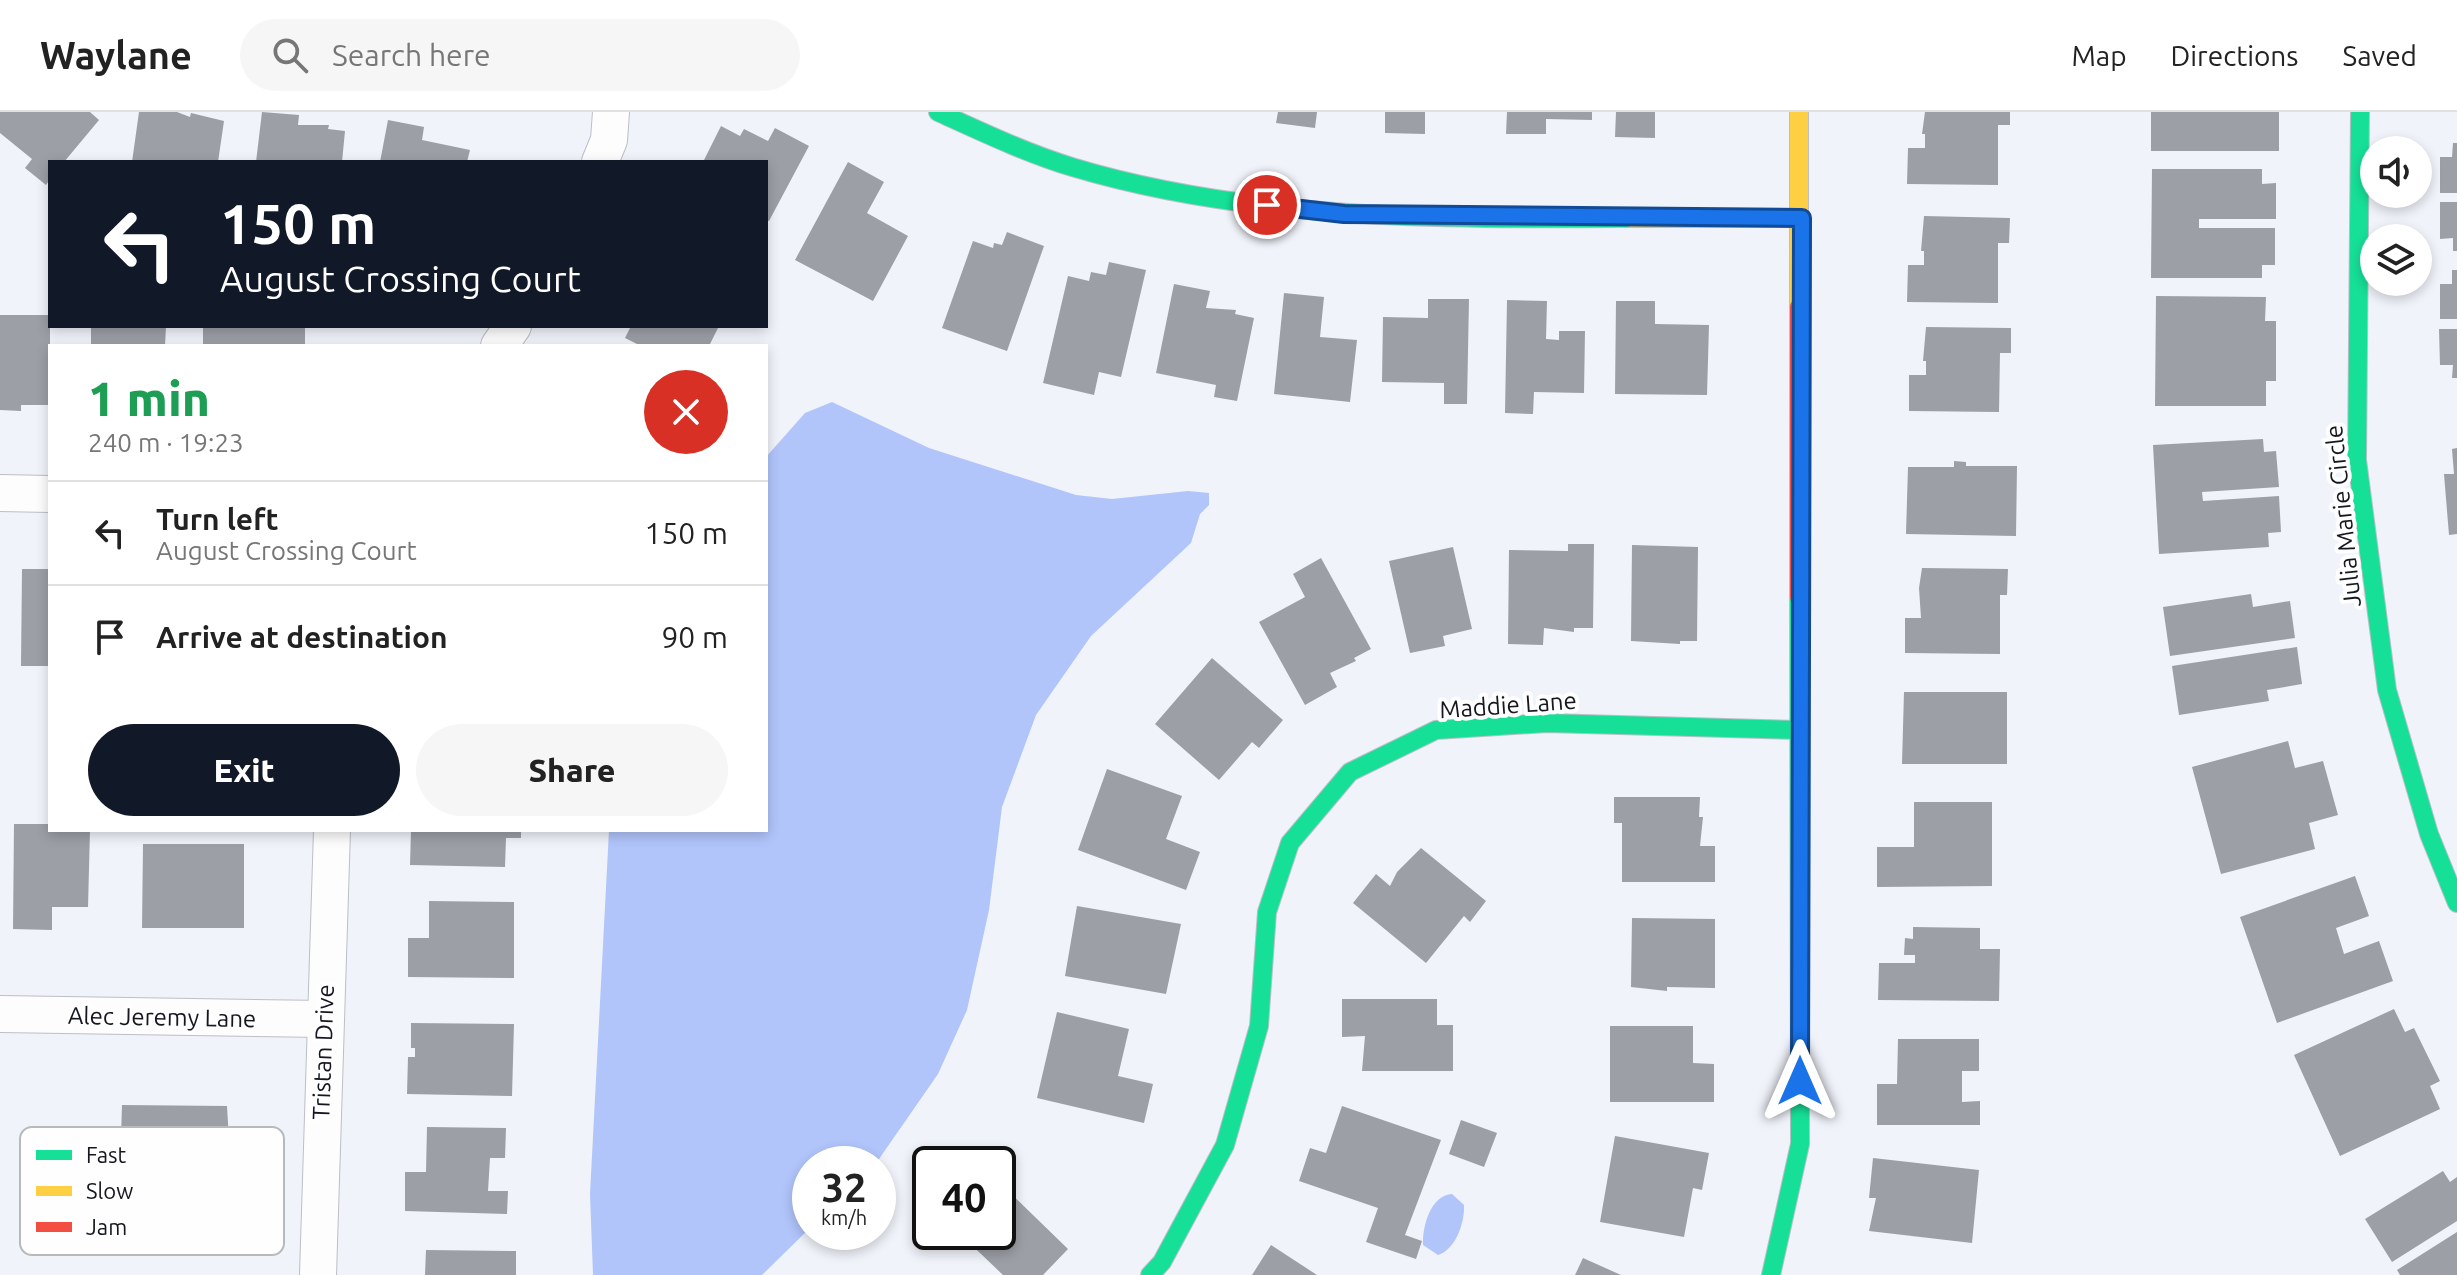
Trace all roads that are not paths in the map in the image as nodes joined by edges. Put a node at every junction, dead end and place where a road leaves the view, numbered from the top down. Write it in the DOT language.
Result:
graph roads {
  1 [pos="611,112"];
  2 [pos="938,112"];
  3 [pos="1799,112"];
  4 [pos="2360,112"];
  5 [pos="601,160"];
  6 [pos="1802,218"];
  7 [pos="0,493"];
  8 [pos="48,494"];
  9 [pos="1800,730"];
  10 [pos="332,832"];
  11 [pos="2457,903"];
  12 [pos="0,1014"];
  13 [pos="324,1019"];
  14 [pos="318,1275"];
  15 [pos="1150,1275"];
  16 [pos="1771,1275"];
  1 -- 5 [label="street"];
  2 -- 6 [label="street"];
  3 -- 6 [label="street"];
  4 -- 11 [label="street, Julia Marie Circle"];
  6 -- 9 [label="street"];
  7 -- 8 [label="street"];
  9 -- 15 [label="street, Maddie Lane"];
  9 -- 16 [label="street"];
  10 -- 13 [label="street, Tristan Drive"];
  12 -- 13 [label="street, Alec Jeremy Lane"];
  13 -- 14 [label="street, Tristan Drive"];
}
